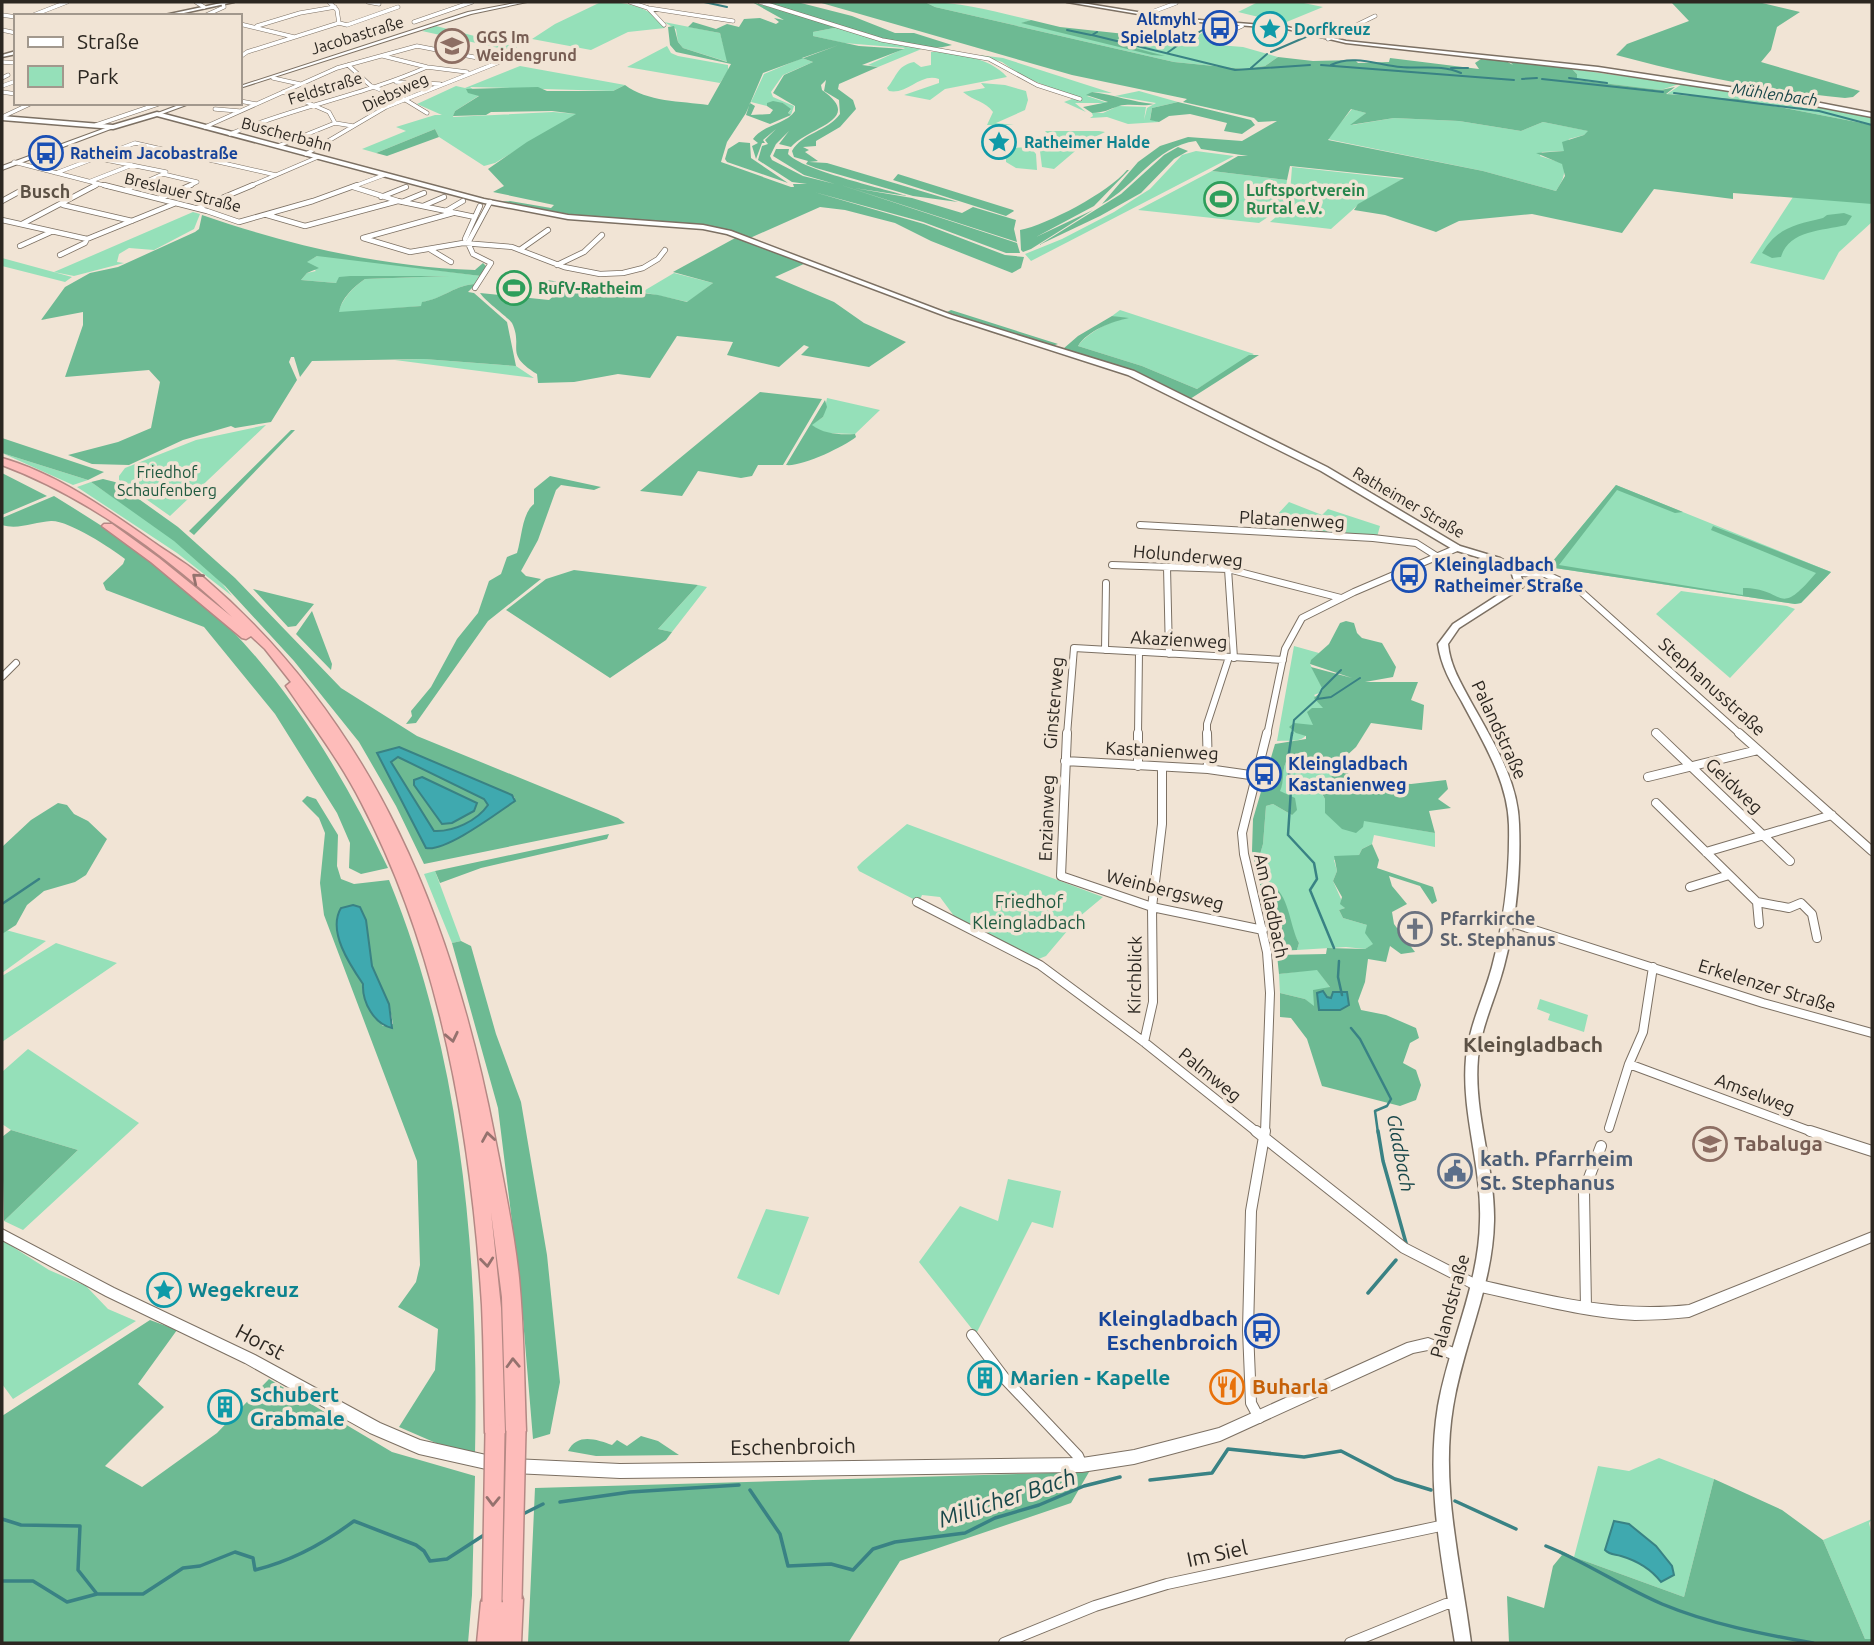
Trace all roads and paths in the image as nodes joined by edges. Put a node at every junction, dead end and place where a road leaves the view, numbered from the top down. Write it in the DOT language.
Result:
graph roads {
  1 [pos="66,2"];
  2 [pos="196,2"];
  3 [pos="232,2"];
  4 [pos="329,2"];
  5 [pos="368,2"];
  6 [pos="472,2"];
  7 [pos="525,2"];
  8 [pos="630,2"];
  9 [pos="655,2"];
  10 [pos="760,2"];
  11 [pos="1069,2"];
  12 [pos="1176,2"];
  13 [pos="223,4"];
  14 [pos="379,4"];
  15 [pos="204,7"];
  16 [pos="335,7"];
  17 [pos="398,7"];
  18 [pos="646,7"];
  19 [pos="36,14"];
  20 [pos="171,14"];
  21 [pos="208,14"];
  22 [pos="1144,15"];
  23 [pos="1376,16"];
  24 [pos="414,22"];
  25 [pos="733,22"];
  26 [pos="339,23"];
  27 [pos="242,24"];
  28 [pos="664,25"];
  29 [pos="257,26"];
  30 [pos="295,37"];
  31 [pos="1328,39"];
  32 [pos="242,54"];
  33 [pos="382,56"];
  34 [pos="348,65"];
  35 [pos="427,66"];
  36 [pos="470,72"];
  37 [pos="8,75"];
  38 [pos="2,78"];
  39 [pos="273,78"];
  40 [pos="392,81"];
  41 [pos="301,84"];
  42 [pos="441,84"];
  43 [pos="242,86"];
  44 [pos="371,86"];
  45 [pos="283,92"];
  46 [pos="1073,97"];
  47 [pos="404,99"];
  48 [pos="1080,99"];
  49 [pos="1063,100"];
  50 [pos="242,101"];
  51 [pos="256,104"];
  52 [pos="316,104"];
  53 [pos="28,105"];
  54 [pos="155,105"];
  55 [pos="184,105"];
  56 [pos="215,109"];
  57 [pos="240,112"];
  58 [pos="427,113"];
  59 [pos="157,114"];
  60 [pos="1872,115"];
  61 [pos="2,117"];
  62 [pos="335,123"];
  63 [pos="96,125"];
  64 [pos="354,126"];
  65 [pos="113,127"];
  66 [pos="205,127"];
  67 [pos="230,134"];
  68 [pos="278,146"];
  69 [pos="306,154"];
  70 [pos="95,157"];
  71 [pos="318,157"];
  72 [pos="14,162"];
  73 [pos="133,164"];
  74 [pos="2,168"];
  75 [pos="56,173"];
  76 [pos="163,174"];
  77 [pos="276,175"];
  78 [pos="384,175"];
  79 [pos="91,182"];
  80 [pos="99,184"];
  81 [pos="352,187"];
  82 [pos="405,187"];
  83 [pos="24,189"];
  84 [pos="124,190"];
  85 [pos="424,192"];
  86 [pos="381,197"];
  87 [pos="444,197"];
  88 [pos="159,199"];
  89 [pos="2,201"];
  90 [pos="400,201"];
  91 [pos="463,201"];
  92 [pos="490,202"];
  93 [pos="177,203"];
  94 [pos="63,205"];
  95 [pos="480,206"];
  96 [pos="422,207"];
  97 [pos="198,208"];
  98 [pos="445,212"];
  99 [pos="453,213"];
  100 [pos="266,215"];
  101 [pos="474,218"];
  102 [pos="2,220"];
  103 [pos="133,221"];
  104 [pos="9,222"];
  105 [pos="2,225"];
  106 [pos="21,225"];
  107 [pos="548,230"];
  108 [pos="51,232"];
  109 [pos="602,235"];
  110 [pos="87,239"];
  111 [pos="466,241"];
  112 [pos="20,246"];
  113 [pos="430,249"];
  114 [pos="521,249"];
  115 [pos="666,250"];
  116 [pos="60,254"];
  117 [pos="451,262"];
  118 [pos="558,265"];
  119 [pos="475,288"];
  120 [pos="2,461"];
  121 [pos="2,470"];
  122 [pos="1140,525"];
  123 [pos="1457,548"];
  124 [pos="1438,557"];
  125 [pos="1112,565"];
  126 [pos="1167,567"];
  127 [pos="1228,569"];
  128 [pos="1518,573"];
  129 [pos="1106,583"];
  130 [pos="1342,598"];
  131 [pos="1074,648"];
  132 [pos="1105,650"];
  133 [pos="1139,652"];
  134 [pos="1169,654"];
  135 [pos="1232,658"];
  136 [pos="1283,660"];
  137 [pos="16,663"];
  138 [pos="2,677"];
  139 [pos="1656,733"];
  140 [pos="1758,750"];
  141 [pos="1065,761"];
  142 [pos="1138,766"];
  143 [pos="1691,766"];
  144 [pos="1162,767"];
  145 [pos="1208,769"];
  146 [pos="1257,776"];
  147 [pos="1648,777"];
  148 [pos="1656,803"];
  149 [pos="1832,815"];
  150 [pos="1763,835"];
  151 [pos="1872,851"];
  152 [pos="1706,852"];
  153 [pos="1790,861"];
  154 [pos="1729,875"];
  155 [pos="1060,876"];
  156 [pos="1690,887"];
  157 [pos="916,902"];
  158 [pos="1757,902"];
  159 [pos="1152,907"];
  160 [pos="1506,921"];
  161 [pos="1759,924"];
  162 [pos="1263,930"];
  163 [pos="1817,938"];
  164 [pos="1653,967"];
  165 [pos="1872,1033"];
  166 [pos="1144,1042"];
  167 [pos="1629,1064"];
  168 [pos="1609,1128"];
  169 [pos="1265,1139"];
  170 [pos="1601,1146"];
  171 [pos="1872,1150"];
  172 [pos="2,1234"];
  173 [pos="1872,1237"];
  174 [pos="1476,1285"];
  175 [pos="1586,1308"];
  176 [pos="972,1335"];
  177 [pos="1457,1355"];
  178 [pos="1259,1419"];
  179 [pos="505,1432"];
  180 [pos="1082,1465"];
  181 [pos="505,1466"];
  182 [pos="1446,1525"];
  183 [pos="502,1600"];
  184 [pos="1457,1604"];
  185 [pos="488,1643"];
  186 [pos="510,1643"];
  187 [pos="1004,1643"];
  188 [pos="1350,1643"];
  189 [pos="1463,1643"];
  1 -- 19 [label="street"];
  2 -- 15 [label="street"];
  3 -- 13 [label="main road"];
  4 -- 16 [label="street"];
  5 -- 14 [label="street"];
  6 -- 24 [label="street"];
  7 -- 43 [label="street, Jacobastraße"];
  8 -- 18 [label="street"];
  9 -- 18 [label="street"];
  10 -- 46 [label="street"];
  11 -- 22 [label="main road"];
  12 -- 22 [label="street"];
  13 -- 15 [label="main road"];
  13 -- 21 [label="street"];
  15 -- 20 [label="main road"];
  16 -- 26 [label="street"];
  16 -- 29 [label="street"];
  17 -- 26 [label="street"];
  18 -- 25 [label="street"];
  18 -- 28 [label="street"];
  22 -- 31 [label="main road"];
  23 -- 31 [label="street"];
  26 -- 30 [label="street"];
  27 -- 29 [label="street"];
  29 -- 30 [label="street"];
  30 -- 32 [label="street"];
  31 -- 60 [label="main road"];
  33 -- 34 [label="street"];
  33 -- 35 [label="street"];
  33 -- 36 [label="street, Diebsweg"];
  34 -- 41 [label="street"];
  34 -- 44 [label="street"];
  35 -- 36 [label="street"];
  35 -- 40 [label="street, Feldstraße"];
  36 -- 42 [label="street, Diebsweg"];
  37 -- 38 [label="street"];
  39 -- 41 [label="street"];
  40 -- 42 [label="street"];
  40 -- 44 [label="street, Feldstraße"];
  41 -- 45 [label="street"];
  42 -- 47 [label="street, Diebsweg"];
  44 -- 47 [label="street"];
  44 -- 52 [label="street, Feldstraße"];
  45 -- 51 [label="street"];
  45 -- 52 [label="street"];
  46 -- 48 [label="street"];
  46 -- 49 [label="street"];
  47 -- 58 [label="street"];
  47 -- 64 [label="street, Diebsweg"];
  50 -- 51 [label="street"];
  51 -- 57 [label="street"];
  52 -- 62 [label="street"];
  52 -- 67 [label="street, Feldstraße"];
  53 -- 61 [label="street"];
  54 -- 63 [label="street"];
  55 -- 59 [label="street"];
  56 -- 57 [label="street"];
  57 -- 66 [label="street"];
  59 -- 65 [label="main road"];
  59 -- 66 [label="main road, Buscherbahn"];
  61 -- 63 [label="main road"];
  62 -- 64 [label="street"];
  62 -- 68 [label="street"];
  63 -- 65 [label="main road"];
  64 -- 69 [label="street, Diebsweg"];
  65 -- 72 [label="street"];
  66 -- 67 [label="main road, Buscherbahn"];
  67 -- 68 [label="main road, Buscherbahn"];
  68 -- 69 [label="main road, Buscherbahn"];
  69 -- 71 [label="main road, Buscherbahn"];
  70 -- 73 [label="street"];
  70 -- 75 [label="street"];
  70 -- 77 [label="street"];
  71 -- 77 [label="street"];
  71 -- 78 [label="main road, Buscherbahn"];
  72 -- 74 [label="street"];
  72 -- 75 [label="street, Breslauer Straße"];
  73 -- 76 [label="street"];
  73 -- 79 [label="street"];
  75 -- 79 [label="street, Breslauer Straße"];
  76 -- 84 [label="street"];
  76 -- 88 [label="street"];
  77 -- 97 [label="street"];
  78 -- 81 [label="street, Breslauer Straße"];
  78 -- 92 [label="main road, Buscherbahn"];
  79 -- 80 [label="street, Breslauer Straße"];
  80 -- 84 [label="street, Breslauer Straße"];
  80 -- 94 [label="street"];
  81 -- 86 [label="street"];
  81 -- 100 [label="street, Breslauer Straße"];
  82 -- 86 [label="street"];
  83 -- 89 [label="street"];
  84 -- 88 [label="street, Breslauer Straße"];
  85 -- 90 [label="street"];
  86 -- 90 [label="street"];
  87 -- 96 [label="street"];
  88 -- 93 [label="street, Breslauer Straße"];
  90 -- 96 [label="street"];
  90 -- 100 [label="street"];
  91 -- 98 [label="street"];
  92 -- 111 [label="street"];
  92 -- 123 [label="main road, Ratheimer Straße"];
  93 -- 97 [label="street, Breslauer Straße"];
  93 -- 103 [label="street"];
  94 -- 103 [label="street"];
  94 -- 106 [label="street"];
  95 -- 101 [label="street"];
  96 -- 98 [label="street"];
  97 -- 100 [label="street, Breslauer Straße"];
  98 -- 99 [label="street"];
  99 -- 101 [label="street"];
  99 -- 113 [label="street"];
  101 -- 111 [label="street"];
  102 -- 104 [label="street"];
  103 -- 110 [label="street"];
  104 -- 105 [label="street"];
  104 -- 106 [label="street"];
  106 -- 108 [label="street"];
  107 -- 114 [label="street"];
  108 -- 110 [label="street"];
  108 -- 112 [label="street"];
  109 -- 118 [label="street"];
  110 -- 116 [label="street"];
  111 -- 113 [label="street"];
  111 -- 114 [label="street"];
  111 -- 119 [label="street"];
  113 -- 117 [label="street"];
  114 -- 118 [label="street"];
  115 -- 118 [label="street"];
  179 -- 120 [label="highway, one-way"];
  121 -- 179 [label="highway, one-way"];
  122 -- 124 [label="street, Platanenweg"];
  123 -- 124 [label="street, Am Gladbach"];
  123 -- 128 [label="main road, Ratheimer Straße"];
  124 -- 130 [label="street, Am Gladbach"];
  125 -- 126 [label="street, Holunderweg"];
  126 -- 127 [label="street, Holunderweg"];
  126 -- 134 [label="street"];
  127 -- 130 [label="street, Holunderweg"];
  127 -- 135 [label="street"];
  128 -- 140 [label="street, Stephanusstraße"];
  128 -- 160 [label="main road, Palandstraße"];
  129 -- 132 [label="street"];
  130 -- 136 [label="street, Am Gladbach"];
  131 -- 132 [label="street, Akazienweg"];
  131 -- 141 [label="street, Ginsterweg"];
  132 -- 133 [label="street, Akazienweg"];
  133 -- 134 [label="street, Akazienweg"];
  133 -- 142 [label="street"];
  134 -- 135 [label="street, Akazienweg"];
  135 -- 136 [label="street, Akazienweg"];
  135 -- 145 [label="street"];
  136 -- 146 [label="street, Am Gladbach"];
  137 -- 138 [label="street"];
  139 -- 143 [label="street, Geidweg"];
  140 -- 143 [label="street"];
  140 -- 149 [label="street, Stephanusstraße"];
  141 -- 142 [label="street, Kastanienweg"];
  141 -- 155 [label="street, Enzianweg"];
  142 -- 144 [label="street, Kastanienweg"];
  143 -- 147 [label="street"];
  143 -- 150 [label="street, Geidweg"];
  144 -- 145 [label="street, Kastanienweg"];
  144 -- 159 [label="street, Kirchblick"];
  145 -- 146 [label="street, Kastanienweg"];
  146 -- 162 [label="street, Am Gladbach"];
  148 -- 152 [label="street"];
  149 -- 150 [label="street"];
  149 -- 151 [label="street, Stephanusstraße"];
  150 -- 152 [label="street"];
  150 -- 153 [label="street, Geidweg"];
  152 -- 154 [label="street"];
  154 -- 156 [label="street"];
  154 -- 158 [label="street"];
  155 -- 159 [label="street, Weinbergsweg"];
  157 -- 166 [label="street, Palmweg"];
  158 -- 161 [label="street"];
  158 -- 163 [label="street"];
  159 -- 162 [label="street, Weinbergsweg"];
  159 -- 166 [label="street, Kirchblick"];
  160 -- 164 [label="street, Erkelenzer Straße"];
  160 -- 174 [label="main road, Palandstraße"];
  162 -- 169 [label="street, Am Gladbach"];
  164 -- 165 [label="street, Erkelenzer Straße"];
  164 -- 167 [label="street"];
  166 -- 169 [label="street, Palmweg"];
  167 -- 168 [label="street"];
  167 -- 171 [label="street, Amselweg"];
  169 -- 174 [label="street, Palmweg"];
  169 -- 178 [label="street, Am Gladbach"];
  170 -- 175 [label="street"];
  172 -- 181 [label="street, Horst"];
  173 -- 175 [label="street"];
  174 -- 175 [label="street"];
  174 -- 177 [label="main road, Palandstraße"];
  176 -- 180 [label="street"];
  177 -- 178 [label="street, Eschenbroich"];
  177 -- 182 [label="main road, Palandstraße"];
  178 -- 180 [label="street, Eschenbroich"];
  179 -- 183 [label="highway, bridge"];
  180 -- 181 [label="street, Eschenbroich"];
  182 -- 184 [label="main road, Palandstraße"];
  182 -- 187 [label="street, Im Siel"];
  183 -- 185 [label="highway"];
  183 -- 186 [label="highway"];
  184 -- 188 [label="street"];
  184 -- 189 [label="main road, Palandstraße"];
}
